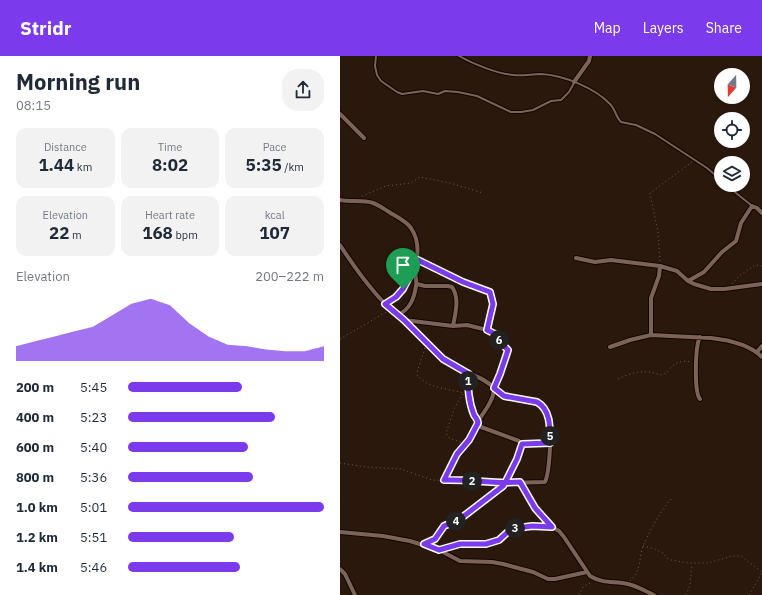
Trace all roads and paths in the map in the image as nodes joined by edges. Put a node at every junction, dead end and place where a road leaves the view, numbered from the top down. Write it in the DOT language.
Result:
graph roads {
  1 [pos="376,56"];
  2 [pos="459,56"];
  3 [pos="590,56"];
  4 [pos="574,82"];
  5 [pos="340,114"];
  6 [pos="364,138"];
  7 [pos="694,160"];
  8 [pos="714,175"];
  9 [pos="735,192"];
  10 [pos="484,193"];
  11 [pos="362,197"];
  12 [pos="340,200"];
  13 [pos="752,206"];
  14 [pos="762,214"];
  15 [pos="340,245"];
  16 [pos="576,258"];
  17 [pos="418,260"];
  18 [pos="660,266"];
  19 [pos="762,266"];
  20 [pos="415,268"];
  21 [pos="688,281"];
  22 [pos="417,284"];
  23 [pos="762,284"];
  24 [pos="730,288"];
  25 [pos="385,304"];
  26 [pos="391,310"];
  27 [pos="398,316"];
  28 [pos="404,320"];
  29 [pos="452,326"];
  30 [pos="487,330"];
  31 [pos="651,335"];
  32 [pos="700,337"];
  33 [pos="340,339"];
  34 [pos="426,344"];
  35 [pos="762,346"];
  36 [pos="610,347"];
  37 [pos="757,352"];
  38 [pos="762,357"];
  39 [pos="696,364"];
  40 [pos="469,374"];
  41 [pos="618,379"];
  42 [pos="468,385"];
  43 [pos="494,388"];
  44 [pos="464,393"];
  45 [pos="700,399"];
  46 [pos="478,422"];
  47 [pos="550,443"];
  48 [pos="466,444"];
  49 [pos="522,444"];
  50 [pos="340,463"];
  51 [pos="444,480"];
  52 [pos="520,482"];
  53 [pos="505,483"];
  54 [pos="672,498"];
  55 [pos="552,527"];
  56 [pos="340,532"];
  57 [pos="424,544"];
  58 [pos="643,546"];
  59 [pos="439,550"];
  60 [pos="692,563"];
  61 [pos="340,568"];
  62 [pos="586,572"];
  63 [pos="762,572"];
  64 [pos="598,580"];
  65 [pos="626,583"];
  66 [pos="355,595"];
  67 [pos="579,595"];
  68 [pos="654,595"];
  69 [pos="686,595"];
  70 [pos="749,595"];
  1 -- 4 [label="lane"];
  2 -- 4 [label="lane"];
  3 -- 4 [label="street"];
  4 -- 7 [label="lane"];
  5 -- 6 [label="street"];
  7 -- 8 [label="lane"];
  7 -- 18 [label="path"];
  9 -- 13 [label="lane"];
  10 -- 11 [label="path"];
  12 -- 17 [label="street"];
  13 -- 14 [label="street"];
  13 -- 21 [label="street"];
  15 -- 25 [label="street"];
  16 -- 18 [label="street"];
  17 -- 20 [label="street"];
  17 -- 30 [label="path"];
  18 -- 21 [label="street"];
  18 -- 31 [label="street"];
  19 -- 24 [label="path"];
  20 -- 22 [label="street"];
  20 -- 25 [label="street"];
  21 -- 24 [label="street"];
  22 -- 27 [label="street"];
  22 -- 29 [label="street"];
  23 -- 24 [label="street"];
  25 -- 26 [label="street"];
  26 -- 27 [label="street"];
  26 -- 33 [label="path"];
  27 -- 28 [label="street"];
  28 -- 29 [label="street"];
  28 -- 34 [label="street"];
  29 -- 30 [label="street"];
  30 -- 43 [label="street"];
  31 -- 32 [label="street"];
  31 -- 36 [label="street"];
  32 -- 37 [label="street"];
  32 -- 39 [label="street"];
  34 -- 40 [label="street"];
  34 -- 44 [label="path"];
  35 -- 37 [label="street"];
  37 -- 38 [label="street"];
  39 -- 41 [label="path"];
  39 -- 45 [label="street"];
  40 -- 42 [label="street"];
  40 -- 43 [label="street"];
  42 -- 44 [label="path"];
  42 -- 46 [label="street"];
  43 -- 46 [label="street"];
  43 -- 47 [label="street"];
  44 -- 48 [label="path"];
  46 -- 48 [label="path"];
  46 -- 49 [label="street"];
  47 -- 49 [label="street"];
  47 -- 52 [label="street"];
  48 -- 51 [label="path"];
  49 -- 53 [label="street"];
  50 -- 51 [label="path"];
  51 -- 53 [label="path"];
  52 -- 53 [label="street"];
  52 -- 55 [label="path"];
  53 -- 57 [label="street"];
  54 -- 58 [label="path"];
  55 -- 59 [label="street"];
  55 -- 62 [label="street"];
  56 -- 57 [label="street"];
  57 -- 59 [label="street"];
  58 -- 60 [label="path"];
  58 -- 65 [label="path"];
  59 -- 62 [label="street"];
  60 -- 63 [label="path"];
  60 -- 69 [label="path"];
  61 -- 66 [label="street"];
  62 -- 64 [label="street"];
  63 -- 70 [label="path"];
  64 -- 65 [label="street"];
  64 -- 67 [label="path"];
  65 -- 68 [label="street"];
}
